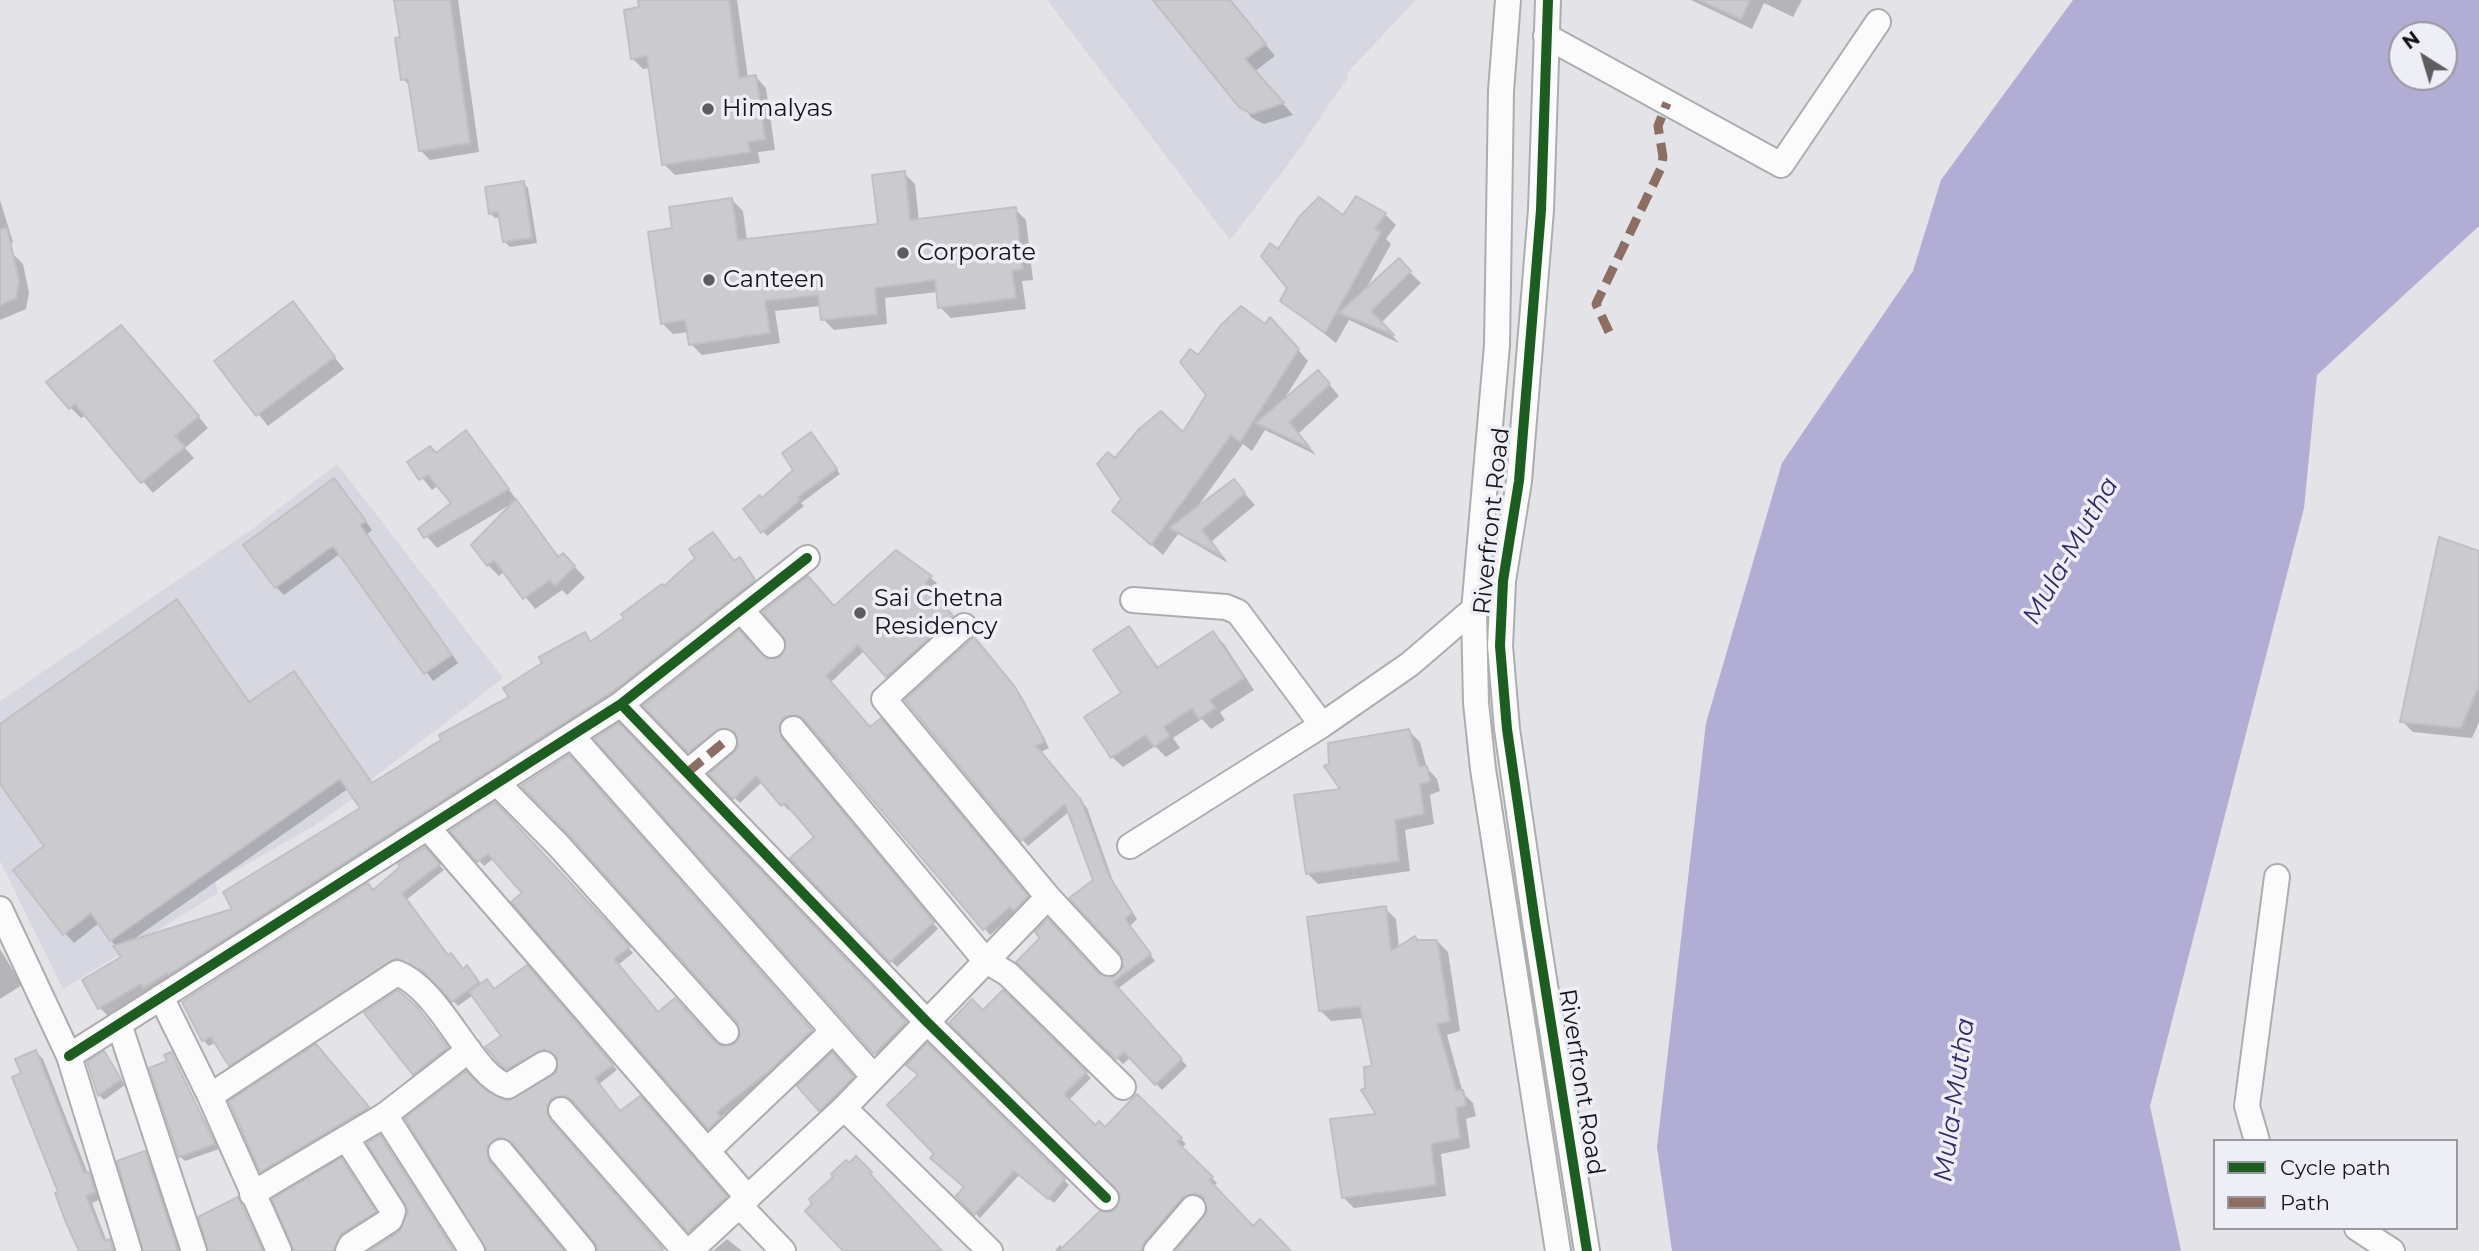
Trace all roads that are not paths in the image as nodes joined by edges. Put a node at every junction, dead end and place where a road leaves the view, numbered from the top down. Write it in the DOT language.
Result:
graph roads {
  1 [pos="1508,0"];
  2 [pos="1548,0"];
  3 [pos="1878,22"];
  4 [pos="1546,36"];
  5 [pos="807,558"];
  6 [pos="1503,582"];
  7 [pos="1133,600"];
  8 [pos="742,611"];
  9 [pos="1474,611"];
  10 [pos="964,626"];
  11 [pos="772,645"];
  12 [pos="621,704"];
  13 [pos="1322,725"];
  14 [pos="793,729"];
  15 [pos="572,736"];
  16 [pos="723,742"];
  17 [pos="688,772"];
  18 [pos="497,783"];
  19 [pos="428,828"];
  20 [pos="1130,846"];
  21 [pos="2277,877"];
  22 [pos="1048,897"];
  23 [pos="0,909"];
  24 [pos="985,960"];
  25 [pos="1109,963"];
  26 [pos="161,997"];
  27 [pos="926,1021"];
  28 [pos="119,1024"];
  29 [pos="833,1031"];
  30 [pos="726,1032"];
  31 [pos="469,1050"];
  32 [pos="69,1056"];
  33 [pos="544,1064"];
  34 [pos="873,1076"];
  35 [pos="1123,1087"];
  36 [pos="210,1096"];
  37 [pos="844,1108"];
  38 [pos="561,1110"];
  39 [pos="385,1115"];
  40 [pos="346,1138"];
  41 [pos="2256,1139"];
  42 [pos="707,1151"];
  43 [pos="501,1152"];
  44 [pos="252,1194"];
  45 [pos="1106,1198"];
  46 [pos="744,1202"];
  47 [pos="1194,1208"];
  48 [pos="2360,1230"];
  49 [pos="129,1251"];
  50 [pos="194,1251"];
  51 [pos="279,1251"];
  52 [pos="348,1251"];
  53 [pos="472,1251"];
  54 [pos="583,1251"];
  55 [pos="688,1251"];
  56 [pos="783,1251"];
  57 [pos="990,1251"];
  58 [pos="1156,1251"];
  59 [pos="1558,1251"];
  60 [pos="1587,1251"];
  61 [pos="2392,1251"];
  1 -- 9 [label="street, Riverfront Road"];
  2 -- 4 [label="street, Riverfront Road"];
  3 -- 4 [label="street"];
  4 -- 6 [label="street, Riverfront Road"];
  5 -- 8 [label="street"];
  6 -- 9 [label="street"];
  6 -- 60 [label="street, Riverfront Road"];
  7 -- 13 [label="street"];
  8 -- 11 [label="street"];
  8 -- 12 [label="street"];
  9 -- 13 [label="street"];
  9 -- 59 [label="street, Riverfront Road"];
  10 -- 22 [label="street"];
  12 -- 15 [label="street"];
  12 -- 17 [label="street"];
  13 -- 20 [label="street"];
  14 -- 24 [label="street"];
  15 -- 18 [label="street"];
  15 -- 29 [label="street"];
  16 -- 17 [label="street"];
  17 -- 27 [label="street"];
  18 -- 19 [label="street"];
  18 -- 30 [label="street"];
  19 -- 26 [label="street"];
  19 -- 42 [label="street"];
  21 -- 41 [label="street"];
  22 -- 24 [label="street"];
  22 -- 25 [label="street"];
  23 -- 32 [label="street"];
  24 -- 27 [label="street"];
  24 -- 35 [label="street"];
  26 -- 28 [label="street"];
  26 -- 36 [label="street"];
  27 -- 34 [label="street"];
  27 -- 45 [label="street"];
  28 -- 32 [label="street"];
  28 -- 50 [label="street"];
  29 -- 34 [label="street"];
  29 -- 42 [label="street"];
  31 -- 33 [label="street"];
  31 -- 36 [label="street"];
  31 -- 39 [label="street"];
  32 -- 49 [label="street"];
  34 -- 37 [label="street"];
  36 -- 44 [label="street"];
  37 -- 46 [label="street"];
  37 -- 57 [label="street"];
  38 -- 55 [label="street"];
  39 -- 40 [label="street"];
  39 -- 53 [label="street"];
  40 -- 44 [label="street"];
  40 -- 52 [label="street"];
  42 -- 46 [label="street"];
  43 -- 54 [label="street"];
  44 -- 51 [label="street"];
  46 -- 55 [label="street"];
  46 -- 56 [label="street"];
  47 -- 58 [label="street"];
  48 -- 61 [label="street"];
}
